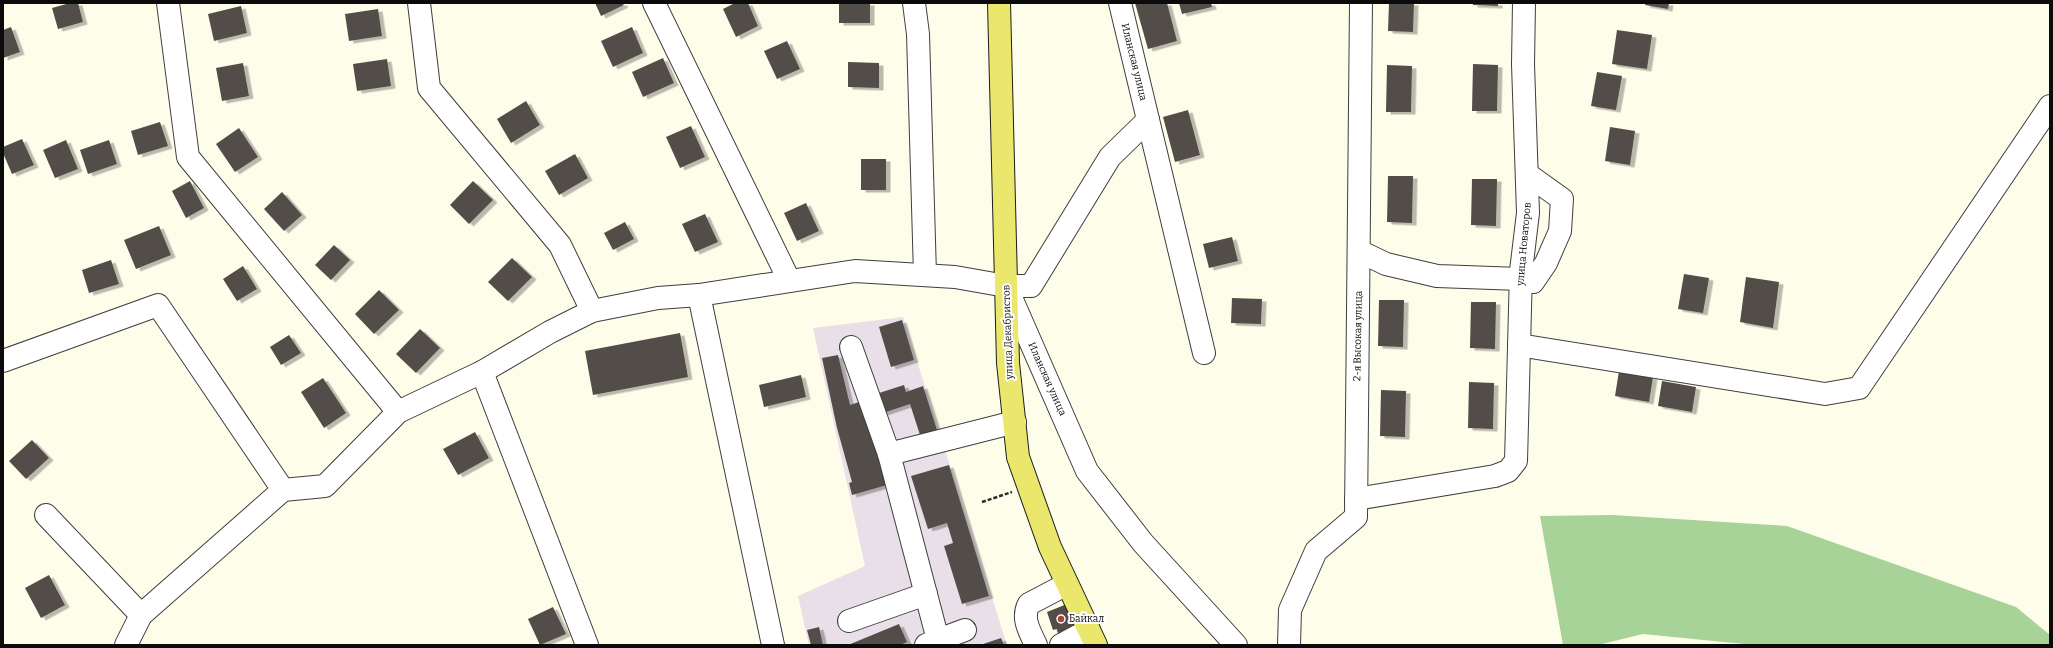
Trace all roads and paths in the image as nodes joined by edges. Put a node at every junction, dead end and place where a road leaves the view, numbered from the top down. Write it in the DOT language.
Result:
graph roads {
  1 [pos="168,3"];
  2 [pos="419,3"];
  3 [pos="654,3"];
  4 [pos="914,3"];
  5 [pos="999,3"];
  6 [pos="1120,3"];
  7 [pos="1361,3"];
  8 [pos="1524,3"];
  9 [pos="2050,106"];
  10 [pos="1148,120"];
  11 [pos="1527,174"];
  12 [pos="1359,251"];
  13 [pos="925,275"];
  14 [pos="1520,279"];
  15 [pos="789,280"];
  16 [pos="1006,286"];
  17 [pos="699,295"];
  18 [pos="592,311"];
  19 [pos="1519,345"];
  20 [pos="851,347"];
  21 [pos="1204,353"];
  22 [pos="3,361"];
  23 [pos="482,372"];
  24 [pos="398,412"];
  25 [pos="1015,422"];
  26 [pos="889,454"];
  27 [pos="283,490"];
  28 [pos="1356,498"];
  29 [pos="46,515"];
  30 [pos="1067,584"];
  31 [pos="926,594"];
  32 [pos="141,615"];
  33 [pos="849,620"];
  34 [pos="965,630"];
  35 [pos="1092,637"];
  36 [pos="932,643"];
  37 [pos="126,645"];
  38 [pos="587,645"];
  39 [pos="773,645"];
  40 [pos="1036,645"];
  41 [pos="1061,645"];
  42 [pos="1236,645"];
  43 [pos="1289,645"];
  1 -- 24 [label="street"];
  2 -- 18 [label="street"];
  3 -- 15 [label="street"];
  4 -- 13 [label="street"];
  5 -- 16 [label="main road, улица Декабристов"];
  6 -- 10 [label="street, Иланская улица"];
  7 -- 12 [label="street, 2-я Высокая улица"];
  8 -- 11 [label="street, улица Новаторов"];
  9 -- 19 [label="street"];
  10 -- 16 [label="street"];
  10 -- 21 [label="street, Иланская улица"];
  11 -- 14 [label="street, улица Новаторов"];
  11 -- 14 [label="street"];
  12 -- 14 [label="street"];
  12 -- 28 [label="street, 2-я Высокая улица"];
  13 -- 15 [label="street"];
  13 -- 16 [label="street"];
  14 -- 19 [label="street, улица Новаторов"];
  15 -- 17 [label="street"];
  16 -- 25 [label="main road, улица Декабристов"];
  16 -- 42 [label="street, Иланская улица"];
  17 -- 18 [label="street"];
  17 -- 39 [label="street"];
  18 -- 23 [label="street"];
  19 -- 28 [label="street, улица Новаторов"];
  20 -- 26 [label="street"];
  22 -- 27 [label="street"];
  23 -- 24 [label="street"];
  23 -- 38 [label="street"];
  24 -- 27 [label="street"];
  25 -- 26 [label="street"];
  25 -- 30 [label="main road, улица Декабристов"];
  26 -- 31 [label="street"];
  27 -- 32 [label="street"];
  28 -- 43 [label="street, 2-я Высокая улица"];
  29 -- 32 [label="street"];
  30 -- 35 [label="main road, улица Декабристов"];
  30 -- 40 [label="street"];
  31 -- 33 [label="street"];
  31 -- 36 [label="street"];
  32 -- 37 [label="street"];
  34 -- 36 [label="street"];
  35 -- 41 [label="street"];
}
